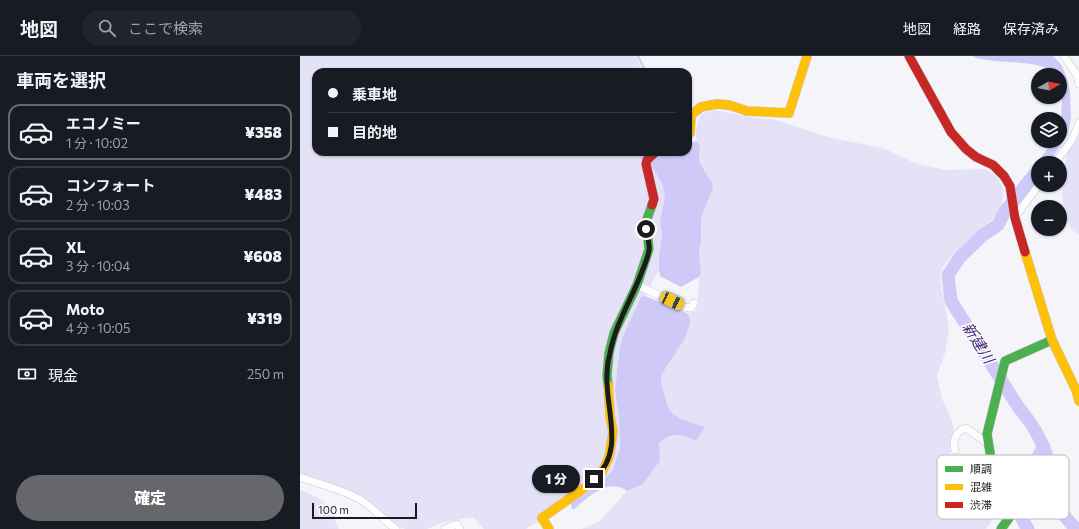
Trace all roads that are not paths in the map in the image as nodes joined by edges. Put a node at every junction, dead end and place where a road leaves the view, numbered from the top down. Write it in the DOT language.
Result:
graph roads {
  1 [pos="807,56"];
  2 [pos="909,56"];
  3 [pos="1064,56"];
  4 [pos="1079,84"];
  5 [pos="692,114"];
  6 [pos="1079,123"];
  7 [pos="651,156"];
  8 [pos="1060,156"];
  9 [pos="1032,192"];
  10 [pos="1014,214"];
  11 [pos="637,285"];
  12 [pos="694,303"];
  13 [pos="1052,340"];
  14 [pos="1079,401"];
  15 [pos="988,443"];
  16 [pos="955,450"];
  17 [pos="990,455"];
  18 [pos="300,477"];
  19 [pos="1008,519"];
  20 [pos="396,529"];
  21 [pos="445,529"];
  22 [pos="460,529"];
  23 [pos="549,529"];
  24 [pos="1001,529"];
  1 -- 5 [label="street"];
  2 -- 10 [label="street"];
  3 -- 4 [label="street"];
  6 -- 8 [label="street"];
  7 -- 11 [label="street"];
  9 -- 10 [label="street"];
  10 -- 13 [label="street"];
  11 -- 12 [label="street"];
  11 -- 23 [label="street"];
  13 -- 14 [label="street"];
  13 -- 15 [label="street"];
  15 -- 16 [label="street"];
  15 -- 17 [label="street"];
  18 -- 20 [label="street"];
  19 -- 24 [label="street"];
  21 -- 22 [label="street"];
}
